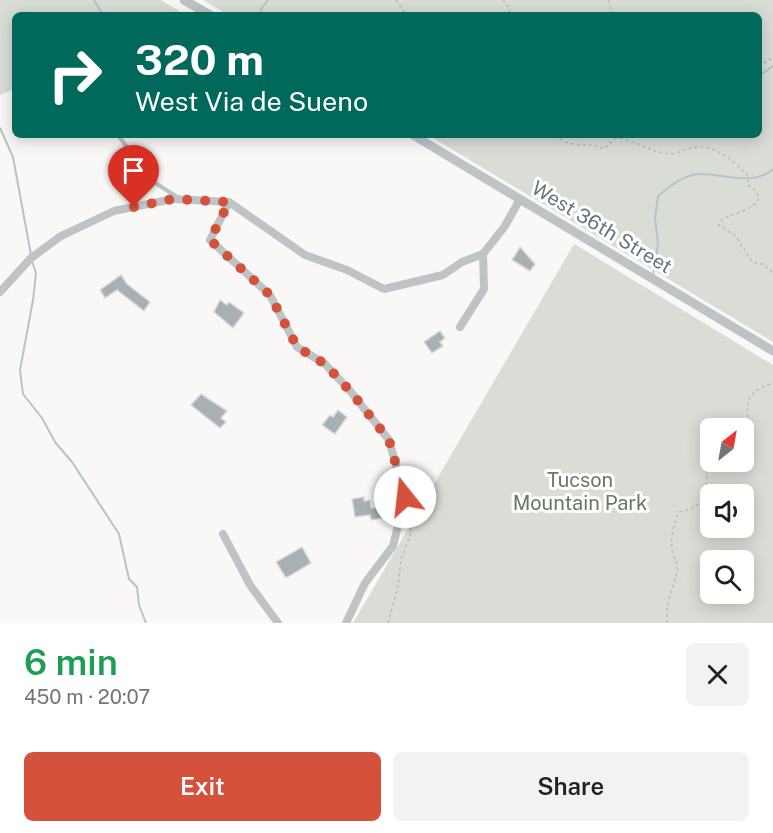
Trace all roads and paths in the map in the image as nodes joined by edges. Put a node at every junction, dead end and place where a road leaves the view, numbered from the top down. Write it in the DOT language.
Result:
graph roads {
  1 [pos="184,0"];
  2 [pos="205,12"];
  3 [pos="121,138"];
  4 [pos="418,138"];
  5 [pos="560,138"];
  6 [pos="616,138"];
  7 [pos="616,138"];
  8 [pos="180,199"];
  9 [pos="520,199"];
  10 [pos="229,202"];
  11 [pos="483,254"];
  12 [pos="773,273"];
  13 [pos="0,292"];
  14 [pos="460,327"];
  15 [pos="773,351"];
  16 [pos="773,383"];
  17 [pos="748,418"];
  18 [pos="707,472"];
  19 [pos="405,495"];
  20 [pos="223,534"];
  21 [pos="278,623"];
  22 [pos="346,623"];
  23 [pos="388,623"];
  24 [pos="667,623"];
  1 -- 2 [label="street"];
  3 -- 8 [label="lane"];
  4 -- 9 [label="street, West 36th Street"];
  5 -- 7 [label="path"];
  6 -- 12 [label="path"];
  8 -- 10 [label="street"];
  8 -- 13 [label="street"];
  9 -- 11 [label="street"];
  9 -- 15 [label="street, West 36th Street"];
  10 -- 11 [label="street"];
  10 -- 19 [label="street"];
  11 -- 14 [label="street"];
  16 -- 17 [label="path"];
  18 -- 24 [label="path"];
  19 -- 22 [label="street"];
  19 -- 23 [label="path"];
  20 -- 21 [label="street"];
}
